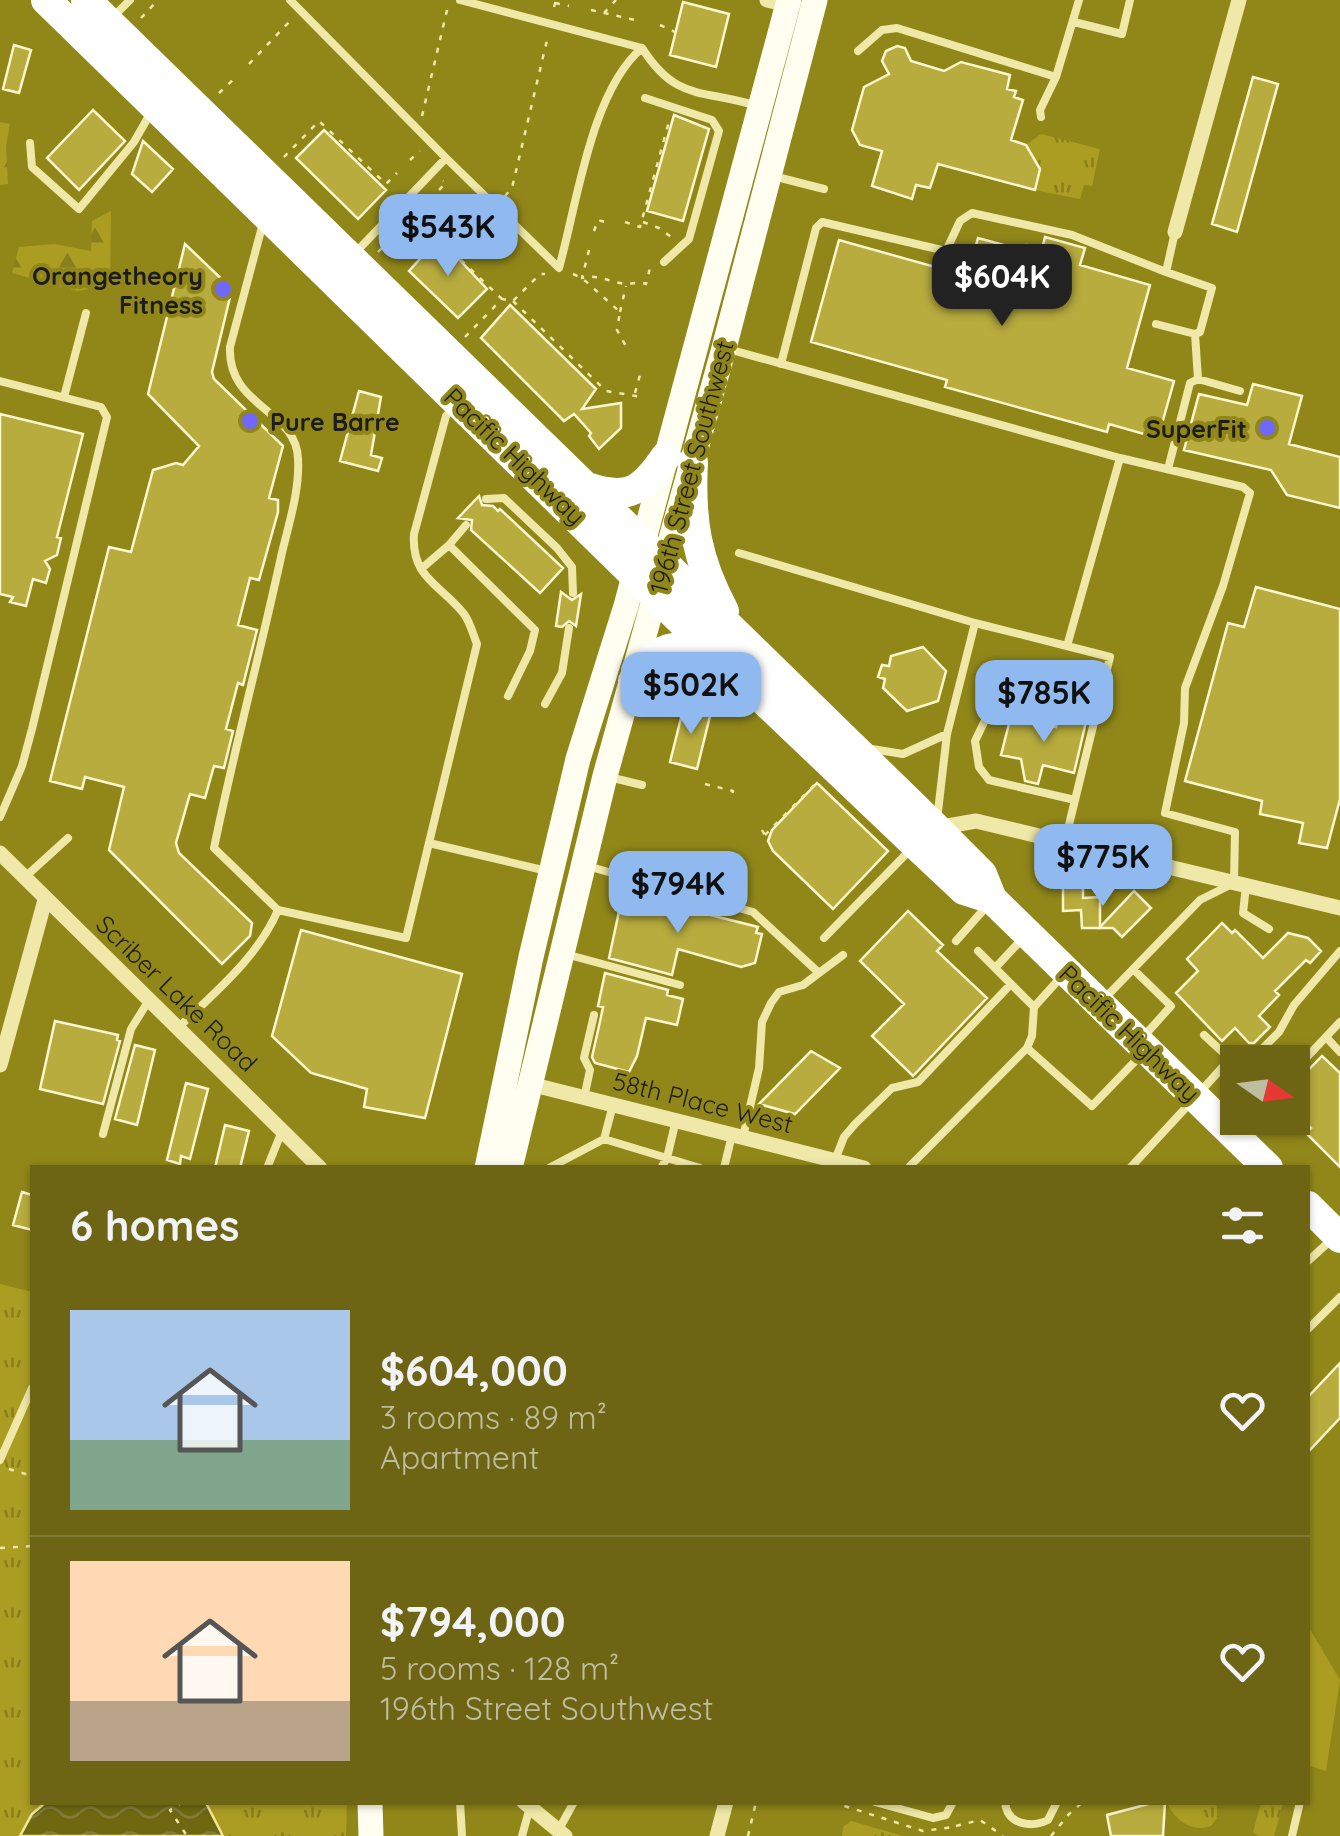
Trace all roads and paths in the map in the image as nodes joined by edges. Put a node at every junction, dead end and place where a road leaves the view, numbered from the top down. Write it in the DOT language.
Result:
graph roads {
  1 [pos="46,0"];
  2 [pos="86,0"];
  3 [pos="158,0"];
  4 [pos="290,0"];
  5 [pos="460,0"];
  6 [pos="815,0"];
  7 [pos="1079,0"];
  8 [pos="1130,0"];
  9 [pos="1239,0"];
  10 [pos="616,2"];
  11 [pos="781,2"];
  12 [pos="555,3"];
  13 [pos="448,6"];
  14 [pos="570,6"];
  15 [pos="591,10"];
  16 [pos="119,11"];
  17 [pos="604,13"];
  18 [pos="621,17"];
  19 [pos="141,18"];
  20 [pos="635,20"];
  21 [pos="290,22"];
  22 [pos="1074,22"];
  23 [pos="660,25"];
  24 [pos="549,30"];
  25 [pos="676,32"];
  26 [pos="805,38"];
  27 [pos="642,48"];
  28 [pos="858,51"];
  29 [pos="248,64"];
  30 [pos="236,77"];
  31 [pos="1056,77"];
  32 [pos="218,94"];
  33 [pos="646,98"];
  34 [pos="156,107"];
  35 [pos="760,107"];
  36 [pos="671,113"];
  37 [pos="1042,117"];
  38 [pos="421,118"];
  39 [pos="781,130"];
  40 [pos="30,143"];
  41 [pos="421,149"];
  42 [pos="416,155"];
  43 [pos="283,158"];
  44 [pos="446,158"];
  45 [pos="410,160"];
  46 [pos="422,162"];
  47 [pos="397,173"];
  48 [pos="769,174"];
  49 [pos="440,178"];
  50 [pos="824,189"];
  51 [pos="439,190"];
  52 [pos="504,197"];
  53 [pos="425,204"];
  54 [pos="266,214"];
  55 [pos="414,215"];
  56 [pos="606,222"];
  57 [pos="625,222"];
  58 [pos="642,222"];
  59 [pos="594,231"];
  60 [pos="1174,232"];
  61 [pos="676,241"];
  62 [pos="588,250"];
  63 [pos="364,255"];
  64 [pos="664,262"];
  65 [pos="650,268"];
  66 [pos="1166,272"];
  67 [pos="546,274"];
  68 [pos="573,274"];
  69 [pos="582,278"];
  70 [pos="626,284"];
  71 [pos="712,287"];
  72 [pos="502,299"];
  73 [pos="513,300"];
  74 [pos="620,312"];
  75 [pos="86,313"];
  76 [pos="1156,324"];
  77 [pos="1195,334"];
  78 [pos="464,338"];
  79 [pos="724,348"];
  80 [pos="628,350"];
  81 [pos="781,364"];
  82 [pos="640,376"];
  83 [pos="1198,379"];
  84 [pos="0,381"];
  85 [pos="1240,391"];
  86 [pos="634,395"];
  87 [pos="64,397"];
  88 [pos="642,397"];
  89 [pos="458,400"];
  90 [pos="1120,458"];
  91 [pos="680,459"];
  92 [pos="1168,469"];
  93 [pos="584,486"];
  94 [pos="486,500"];
  95 [pos="466,525"];
  96 [pos="643,543"];
  97 [pos="448,545"];
  98 [pos="739,553"];
  99 [pos="665,565"];
  100 [pos="421,570"];
  101 [pos="635,573"];
  102 [pos="573,593"];
  103 [pos="657,595"];
  104 [pos="975,623"];
  105 [pos="569,628"];
  106 [pos="1068,646"];
  107 [pos="728,647"];
  108 [pos="633,681"];
  109 [pos="1004,681"];
  110 [pos="508,696"];
  111 [pos="545,704"];
  112 [pos="947,734"];
  113 [pos="844,740"];
  114 [pos="605,776"];
  115 [pos="819,779"];
  116 [pos="705,784"];
  117 [pos="642,785"];
  118 [pos="0,792"];
  119 [pos="732,796"];
  120 [pos="1075,800"];
  121 [pos="8,801"];
  122 [pos="0,818"];
  123 [pos="762,830"];
  124 [pos="765,836"];
  125 [pos="926,836"];
  126 [pos="68,838"];
  127 [pos="768,842"];
  128 [pos="1065,843"];
  129 [pos="429,844"];
  130 [pos="0,854"];
  131 [pos="582,865"];
  132 [pos="552,872"];
  133 [pos="24,878"];
  134 [pos="1240,884"];
  135 [pos="45,900"];
  136 [pos="992,900"];
  137 [pos="1340,908"];
  138 [pos="278,910"];
  139 [pos="570,912"];
  140 [pos="1269,929"];
  141 [pos="1028,934"];
  142 [pos="824,938"];
  143 [pos="956,941"];
  144 [pos="978,951"];
  145 [pos="1340,951"];
  146 [pos="561,952"];
  147 [pos="843,954"];
  148 [pos="996,967"];
  149 [pos="1134,968"];
  150 [pos="818,972"];
  151 [pos="1066,972"];
  152 [pos="1012,984"];
  153 [pos="680,985"];
  154 [pos="150,1000"];
  155 [pos="1099,1004"];
  156 [pos="1034,1006"];
  157 [pos="594,1015"];
  158 [pos="1340,1022"];
  159 [pos="178,1028"];
  160 [pos="1204,1035"];
  161 [pos="1326,1037"];
  162 [pos="1266,1045"];
  163 [pos="514,1046"];
  164 [pos="1142,1046"];
  165 [pos="1027,1048"];
  166 [pos="1220,1050"];
  167 [pos="1340,1052"];
  168 [pos="1310,1054"];
  169 [pos="0,1065"];
  170 [pos="1220,1070"];
  171 [pos="530,1084"];
  172 [pos="584,1098"];
  173 [pos="1196,1098"];
  174 [pos="613,1105"];
  175 [pos="676,1120"];
  176 [pos="282,1132"];
  177 [pos="103,1134"];
  178 [pos="738,1136"];
  179 [pos="604,1139"];
  180 [pos="667,1158"];
  181 [pos="835,1160"];
  182 [pos="268,1165"];
  183 [pos="317,1165"];
  184 [pos="487,1165"];
  185 [pos="511,1165"];
  186 [pos="555,1165"];
  187 [pos="663,1165"];
  188 [pos="690,1165"];
  189 [pos="725,1165"];
  190 [pos="853,1165"];
  191 [pos="911,1165"];
  192 [pos="1133,1165"];
  193 [pos="1266,1165"];
  194 [pos="1310,1211"];
  195 [pos="1339,1234"];
  196 [pos="1310,1259"];
  197 [pos="1340,1296"];
  198 [pos="1310,1328"];
  199 [pos="30,1393"];
  200 [pos="0,1461"];
  201 [pos="30,1475"];
  202 [pos="30,1546"];
  203 [pos="0,1548"];
  204 [pos="178,1805"];
  205 [pos="370,1805"];
  206 [pos="460,1805"];
  207 [pos="527,1805"];
  208 [pos="573,1805"];
  209 [pos="725,1805"];
  210 [pos="755,1805"];
  211 [pos="886,1805"];
  212 [pos="951,1805"];
  213 [pos="1005,1805"];
  214 [pos="1055,1805"];
  215 [pos="1080,1805"];
  216 [pos="1299,1805"];
  217 [pos="946,1815"];
  218 [pos="561,1833"];
  219 [pos="187,1836"];
  220 [pos="371,1836"];
  221 [pos="462,1836"];
  222 [pos="522,1836"];
  223 [pos="717,1836"];
  224 [pos="748,1836"];
  225 [pos="1003,1836"];
  226 [pos="1052,1836"];
  227 [pos="1292,1836"];
  1 -- 34 [label="highway, Pacific Highway"];
  2 -- 16 [label="highway, Pacific Highway"];
  3 -- 19 [label="path"];
  4 -- 44 [label="lane"];
  5 -- 27 [label="lane"];
  6 -- 26 [label="main road, 196th Street Southwest"];
  7 -- 22 [label="lane"];
  8 -- 22 [label="lane"];
  9 -- 60 [label="street"];
  10 -- 17 [label="path"];
  10 -- 18 [label="path"];
  11 -- 26 [label="main road"];
  11 -- 35 [label="main road, 196th Street Southwest"];
  12 -- 14 [label="path"];
  13 -- 38 [label="path"];
  15 -- 17 [label="path"];
  16 -- 63 [label="highway, Pacific Highway"];
  17 -- 18 [label="path"];
  18 -- 20 [label="path"];
  21 -- 29 [label="path"];
  22 -- 31 [label="lane"];
  23 -- 25 [label="path"];
  24 -- 52 [label="path"];
  26 -- 39 [label="main road, 196th Street Southwest"];
  27 -- 35 [label="lane"];
  27 -- 44 [label="lane"];
  28 -- 31 [label="lane"];
  30 -- 32 [label="path"];
  31 -- 37 [label="lane"];
  33 -- 64 [label="lane"];
  34 -- 40 [label="lane"];
  34 -- 54 [label="highway, Pacific Highway"];
  35 -- 39 [label="main road"];
  35 -- 71 [label="main road, 196th Street Southwest"];
  36 -- 58 [label="path"];
  39 -- 48 [label="main road, 196th Street Southwest"];
  41 -- 42 [label="path"];
  42 -- 45 [label="path"];
  42 -- 46 [label="path"];
  43 -- 47 [label="path"];
  44 -- 63 [label="lane"];
  48 -- 50 [label="lane"];
  48 -- 79 [label="main road, 196th Street Southwest"];
  49 -- 51 [label="path"];
  53 -- 55 [label="path"];
  54 -- 89 [label="highway, Pacific Highway"];
  54 -- 138 [label="lane"];
  55 -- 63 [label="path"];
  55 -- 72 [label="path"];
  56 -- 59 [label="path"];
  57 -- 58 [label="path"];
  58 -- 61 [label="path"];
  60 -- 66 [label="lane"];
  62 -- 69 [label="path"];
  63 -- 93 [label="highway, Pacific Highway"];
  65 -- 70 [label="path"];
  66 -- 77 [label="lane"];
  66 -- 81 [label="lane"];
  67 -- 73 [label="path"];
  68 -- 69 [label="path"];
  69 -- 70 [label="path"];
  69 -- 74 [label="path"];
  70 -- 74 [label="path"];
  71 -- 79 [label="main road"];
  71 -- 91 [label="main road, 196th Street Southwest"];
  72 -- 73 [label="path"];
  72 -- 78 [label="path"];
  73 -- 86 [label="path"];
  74 -- 80 [label="path"];
  75 -- 87 [label="lane"];
  76 -- 77 [label="lane"];
  77 -- 83 [label="lane"];
  79 -- 81 [label="lane"];
  79 -- 91 [label="main road, 196th Street Southwest"];
  81 -- 90 [label="lane"];
  82 -- 86 [label="path"];
  83 -- 85 [label="lane"];
  83 -- 92 [label="lane"];
  84 -- 87 [label="lane"];
  86 -- 88 [label="path"];
  87 -- 121 [label="lane"];
  89 -- 100 [label="lane"];
  89 -- 101 [label="highway, Pacific Highway"];
  90 -- 92 [label="lane"];
  90 -- 106 [label="lane"];
  91 -- 93 [label="highway"];
  91 -- 96 [label="main road, 196th Street Southwest"];
  91 -- 99 [label="main road, 196th Street Southwest"];
  91 -- 107 [label="highway"];
  92 -- 134 [label="lane"];
  93 -- 96 [label="highway, Pacific Highway"];
  94 -- 102 [label="lane"];
  95 -- 97 [label="lane"];
  96 -- 99 [label="highway, Pacific Highway"];
  96 -- 101 [label="main road, 196th Street Southwest"];
  97 -- 100 [label="lane"];
  97 -- 110 [label="lane"];
  98 -- 104 [label="lane"];
  99 -- 103 [label="main road, 196th Street Southwest"];
  99 -- 107 [label="highway, Pacific Highway"];
  100 -- 129 [label="lane"];
  101 -- 103 [label="highway, Pacific Highway"];
  101 -- 132 [label="main road, 196th Street Southwest"];
  103 -- 107 [label="highway, Pacific Highway"];
  103 -- 108 [label="main road, 196th Street Southwest"];
  104 -- 106 [label="lane"];
  104 -- 112 [label="lane"];
  105 -- 111 [label="lane"];
  106 -- 120 [label="lane"];
  107 -- 108 [label="highway"];
  107 -- 113 [label="highway, Pacific Highway"];
  107 -- 125 [label="highway, Pacific Highway"];
  108 -- 114 [label="main road, 196th Street Southwest"];
  109 -- 120 [label="lane"];
  112 -- 113 [label="lane"];
  112 -- 125 [label="lane"];
  113 -- 125 [label="highway, Pacific Highway"];
  114 -- 117 [label="lane"];
  114 -- 131 [label="main road, 196th Street Southwest"];
  115 -- 124 [label="path"];
  116 -- 119 [label="path"];
  118 -- 121 [label="lane"];
  120 -- 128 [label="lane"];
  121 -- 122 [label="lane"];
  123 -- 124 [label="path"];
  124 -- 127 [label="path"];
  125 -- 128 [label="street"];
  125 -- 136 [label="highway, Pacific Highway"];
  125 -- 142 [label="lane"];
  126 -- 133 [label="lane"];
  128 -- 134 [label="street"];
  129 -- 132 [label="lane"];
  129 -- 138 [label="lane"];
  130 -- 133 [label="street, Scriber Lake Road"];
  131 -- 139 [label="main road, 196th Street Southwest"];
  131 -- 150 [label="lane"];
  132 -- 139 [label="main road"];
  132 -- 163 [label="main road, 196th Street Southwest"];
  133 -- 135 [label="street, Scriber Lake Road"];
  134 -- 137 [label="street"];
  134 -- 140 [label="lane"];
  134 -- 149 [label="lane"];
  135 -- 154 [label="street, Scriber Lake Road"];
  135 -- 169 [label="street"];
  136 -- 141 [label="highway, Pacific Highway"];
  136 -- 143 [label="lane"];
  138 -- 159 [label="lane"];
  139 -- 146 [label="main road, 196th Street Southwest"];
  141 -- 148 [label="lane"];
  141 -- 151 [label="highway, Pacific Highway"];
  144 -- 148 [label="lane"];
  145 -- 162 [label="lane"];
  146 -- 153 [label="lane"];
  146 -- 171 [label="main road, 196th Street Southwest"];
  147 -- 150 [label="lane"];
  148 -- 152 [label="lane"];
  149 -- 155 [label="lane"];
  149 -- 164 [label="lane"];
  150 -- 178 [label="lane"];
  151 -- 155 [label="highway, Pacific Highway"];
  151 -- 156 [label="lane"];
  152 -- 156 [label="lane"];
  152 -- 181 [label="lane"];
  154 -- 159 [label="street, Scriber Lake Road"];
  154 -- 177 [label="lane"];
  155 -- 164 [label="highway, Pacific Highway"];
  156 -- 165 [label="lane"];
  157 -- 172 [label="lane"];
  158 -- 161 [label="lane"];
  159 -- 176 [label="street, Scriber Lake Road"];
  160 -- 166 [label="lane"];
  161 -- 167 [label="lane"];
  161 -- 168 [label="lane"];
  163 -- 171 [label="main road"];
  163 -- 184 [label="main road, 196th Street Southwest"];
  164 -- 165 [label="lane"];
  164 -- 173 [label="highway, Pacific Highway"];
  165 -- 191 [label="lane"];
  170 -- 173 [label="lane"];
  171 -- 172 [label="street, 58th Place West"];
  171 -- 185 [label="main road, 196th Street Southwest"];
  172 -- 174 [label="street, 58th Place West"];
  173 -- 192 [label="lane"];
  173 -- 193 [label="highway, Pacific Highway"];
  174 -- 175 [label="street, 58th Place West"];
  174 -- 179 [label="lane"];
  175 -- 178 [label="street, 58th Place West"];
  175 -- 180 [label="lane"];
  176 -- 182 [label="lane"];
  176 -- 183 [label="street, Scriber Lake Road"];
  178 -- 181 [label="street, 58th Place West"];
  178 -- 189 [label="lane"];
  179 -- 180 [label="lane"];
  179 -- 186 [label="lane"];
  180 -- 187 [label="lane"];
  180 -- 188 [label="lane"];
  181 -- 190 [label="street, 58th Place West"];
  194 -- 195 [label="highway"];
  195 -- 196 [label="lane"];
  197 -- 198 [label="lane"];
  199 -- 200 [label="lane"];
  200 -- 201 [label="path"];
  202 -- 203 [label="path"];
  204 -- 219 [label="path"];
  205 -- 220 [label="main road"];
  206 -- 221 [label="lane"];
  207 -- 218 [label="street"];
  207 -- 222 [label="lane"];
  208 -- 218 [label="lane"];
  209 -- 223 [label="street"];
  210 -- 224 [label="path"];
  211 -- 217 [label="lane"];
  212 -- 217 [label="lane"];
  213 -- 214 [label="lane"];
  215 -- 226 [label="path"];
  216 -- 227 [label="lane"];
  217 -- 225 [label="path"];
}
